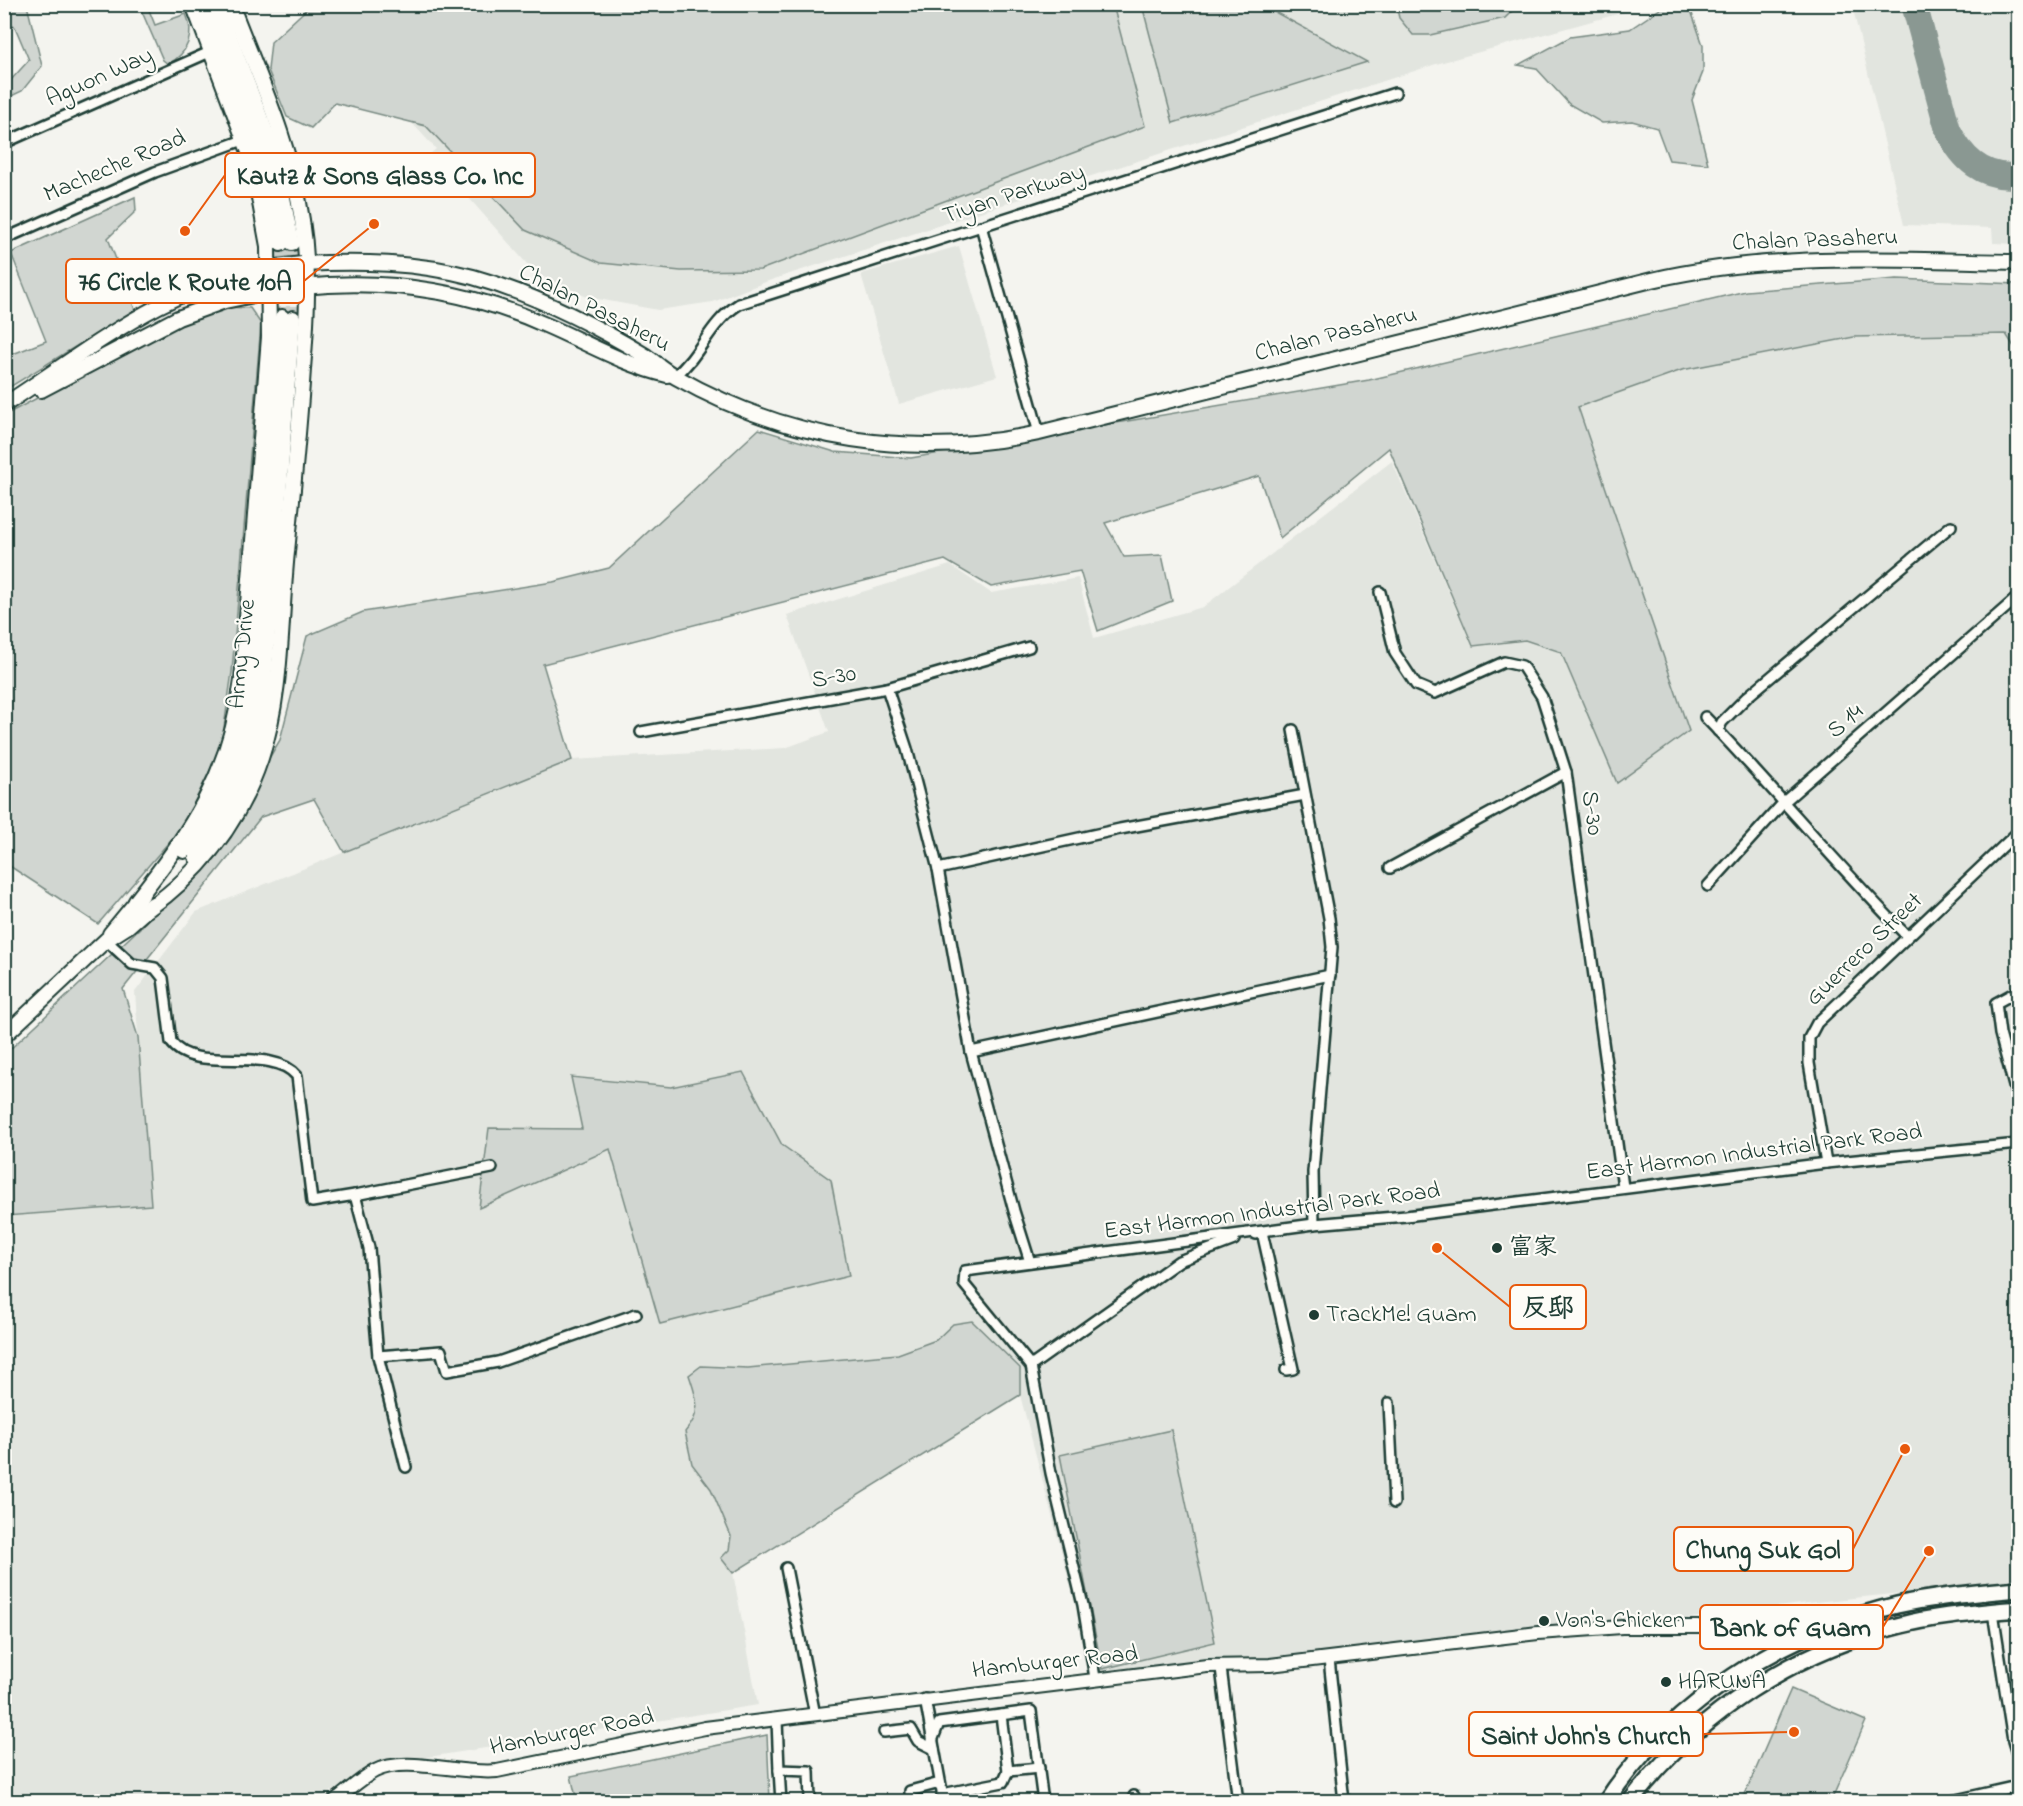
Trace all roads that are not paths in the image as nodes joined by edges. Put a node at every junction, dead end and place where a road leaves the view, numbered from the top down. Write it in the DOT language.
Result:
graph roads {
  1 [pos="192,4"];
  2 [pos="205,4"];
  3 [pos="217,4"];
  4 [pos="231,4"];
  5 [pos="212,51"];
  6 [pos="1395,93"];
  7 [pos="246,140"];
  8 [pos="4,143"];
  9 [pos="981,226"];
  10 [pos="4,239"];
  11 [pos="2019,262"];
  12 [pos="305,264"];
  13 [pos="274,268"];
  14 [pos="305,286"];
  15 [pos="274,291"];
  16 [pos="675,376"];
  17 [pos="4,407"];
  18 [pos="1039,433"];
  19 [pos="1951,526"];
  20 [pos="1380,592"];
  21 [pos="2019,597"];
  22 [pos="1029,647"];
  23 [pos="887,688"];
  24 [pos="1705,717"];
  25 [pos="1293,730"];
  26 [pos="1718,730"];
  27 [pos="641,732"];
  28 [pos="1566,772"];
  29 [pos="1305,795"];
  30 [pos="1785,801"];
  31 [pos="2019,832"];
  32 [pos="1390,868"];
  33 [pos="938,869"];
  34 [pos="1708,886"];
  35 [pos="136,901"];
  36 [pos="147,910"];
  37 [pos="1907,936"];
  38 [pos="106,940"];
  39 [pos="1330,975"];
  40 [pos="2019,991"];
  41 [pos="4,1036"];
  42 [pos="971,1052"];
  43 [pos="2019,1101"];
  44 [pos="2019,1144"];
  45 [pos="1826,1163"];
  46 [pos="492,1168"];
  47 [pos="1623,1187"];
  48 [pos="355,1195"];
  49 [pos="1314,1224"];
  50 [pos="1262,1232"];
  51 [pos="1030,1262"];
  52 [pos="636,1314"];
  53 [pos="378,1356"];
  54 [pos="1031,1366"];
  55 [pos="1286,1370"];
  56 [pos="1389,1403"];
  57 [pos="406,1467"];
  58 [pos="1394,1503"];
  59 [pos="786,1568"];
  60 [pos="2019,1589"];
  61 [pos="2019,1609"];
  62 [pos="1994,1612"];
  63 [pos="1794,1642"];
  64 [pos="1329,1659"];
  65 [pos="1221,1668"];
  66 [pos="1095,1678"];
  67 [pos="925,1699"];
  68 [pos="815,1715"];
  69 [pos="1001,1715"];
  70 [pos="777,1720"];
  71 [pos="884,1732"];
  72 [pos="933,1745"];
  73 [pos="2019,1757"];
  74 [pos="1039,1768"];
  75 [pos="779,1770"];
  76 [pos="1008,1771"];
  77 [pos="940,1783"];
  78 [pos="2019,1786"];
  79 [pos="943,1798"];
  80 [pos="333,1802"];
  81 [pos="781,1802"];
  82 [pos="810,1802"];
  83 [pos="910,1802"];
  84 [pos="1043,1802"];
  85 [pos="1238,1802"];
  86 [pos="1344,1802"];
  87 [pos="1606,1802"];
  88 [pos="1630,1802"];
  89 [pos="1947,1802"];
  1 -- 5 [label="main road"];
  2 -- 3 [label="main road"];
  4 -- 12 [label="main road"];
  5 -- 7 [label="main road"];
  5 -- 8 [label="street, Aguon Way"];
  6 -- 9 [label="street, Tiyan Parkway"];
  7 -- 10 [label="street, Macheche Road"];
  7 -- 13 [label="main road"];
  9 -- 16 [label="street, Tiyan Parkway"];
  9 -- 18 [label="street"];
  11 -- 18 [label="main road, Chalan Pasaheru"];
  12 -- 13 [label="main road, Chalan Pasaheru, bridge"];
  12 -- 14 [label="main road"];
  12 -- 16 [label="main road, Chalan Pasaheru"];
  13 -- 15 [label="main road"];
  13 -- 17 [label="main road"];
  14 -- 15 [label="main road, Chalan Pasaheru, bridge"];
  14 -- 16 [label="main road, Chalan Pasaheru"];
  14 -- 36 [label="main road"];
  15 -- 17 [label="main road"];
  15 -- 35 [label="main road"];
  16 -- 18 [label="main road, Chalan Pasaheru"];
  19 -- 26 [label="street"];
  20 -- 28 [label="street, S-30"];
  21 -- 30 [label="street, S 14"];
  22 -- 23 [label="street, S-30"];
  23 -- 27 [label="street, S-30"];
  23 -- 33 [label="street"];
  24 -- 26 [label="street"];
  25 -- 29 [label="street"];
  26 -- 30 [label="street"];
  28 -- 32 [label="street"];
  28 -- 47 [label="street, S-30"];
  29 -- 33 [label="street"];
  29 -- 39 [label="street"];
  30 -- 34 [label="street, S 14"];
  30 -- 37 [label="street"];
  31 -- 37 [label="street, Guerrero Street"];
  33 -- 42 [label="street"];
  35 -- 36 [label="main road, Army Drive"];
  35 -- 38 [label="main road, Army Drive"];
  36 -- 38 [label="main road, Army Drive"];
  37 -- 45 [label="street, Guerrero Street"];
  38 -- 41 [label="main road, Army Drive"];
  38 -- 48 [label="street"];
  39 -- 42 [label="street"];
  39 -- 49 [label="street"];
  40 -- 43 [label="street"];
  42 -- 51 [label="street"];
  44 -- 45 [label="street, East Harmon Industrial Park Road"];
  45 -- 47 [label="street, East Harmon Industrial Park Road"];
  46 -- 48 [label="street"];
  47 -- 49 [label="street, East Harmon Industrial Park Road"];
  48 -- 53 [label="street"];
  49 -- 50 [label="street, East Harmon Industrial Park Road"];
  50 -- 51 [label="street, East Harmon Industrial Park Road"];
  50 -- 54 [label="street"];
  50 -- 55 [label="street"];
  51 -- 54 [label="street, East Harmon Industrial Park Road"];
  52 -- 53 [label="street"];
  53 -- 57 [label="street"];
  54 -- 66 [label="street, East Harmon Industrial Park Road"];
  56 -- 58 [label="street"];
  59 -- 68 [label="street"];
  60 -- 63 [label="main road"];
  61 -- 62 [label="main road"];
  62 -- 73 [label="street"];
  62 -- 88 [label="main road"];
  63 -- 64 [label="street, Hamburger Road"];
  63 -- 87 [label="main road"];
  64 -- 65 [label="street, Hamburger Road"];
  64 -- 86 [label="street"];
  65 -- 66 [label="street, Hamburger Road"];
  65 -- 85 [label="street"];
  66 -- 67 [label="street, Hamburger Road"];
  67 -- 68 [label="street, Hamburger Road"];
  67 -- 72 [label="street"];
  68 -- 70 [label="street, Hamburger Road"];
  69 -- 72 [label="street"];
  69 -- 74 [label="street"];
  69 -- 76 [label="street"];
  70 -- 75 [label="street"];
  70 -- 80 [label="street, Hamburger Road"];
  71 -- 72 [label="street"];
  72 -- 77 [label="street"];
  74 -- 76 [label="street"];
  74 -- 84 [label="street"];
  75 -- 81 [label="street"];
  75 -- 82 [label="street"];
  76 -- 79 [label="street"];
  77 -- 79 [label="street"];
  77 -- 83 [label="street"];
  78 -- 89 [label="street"];
}
